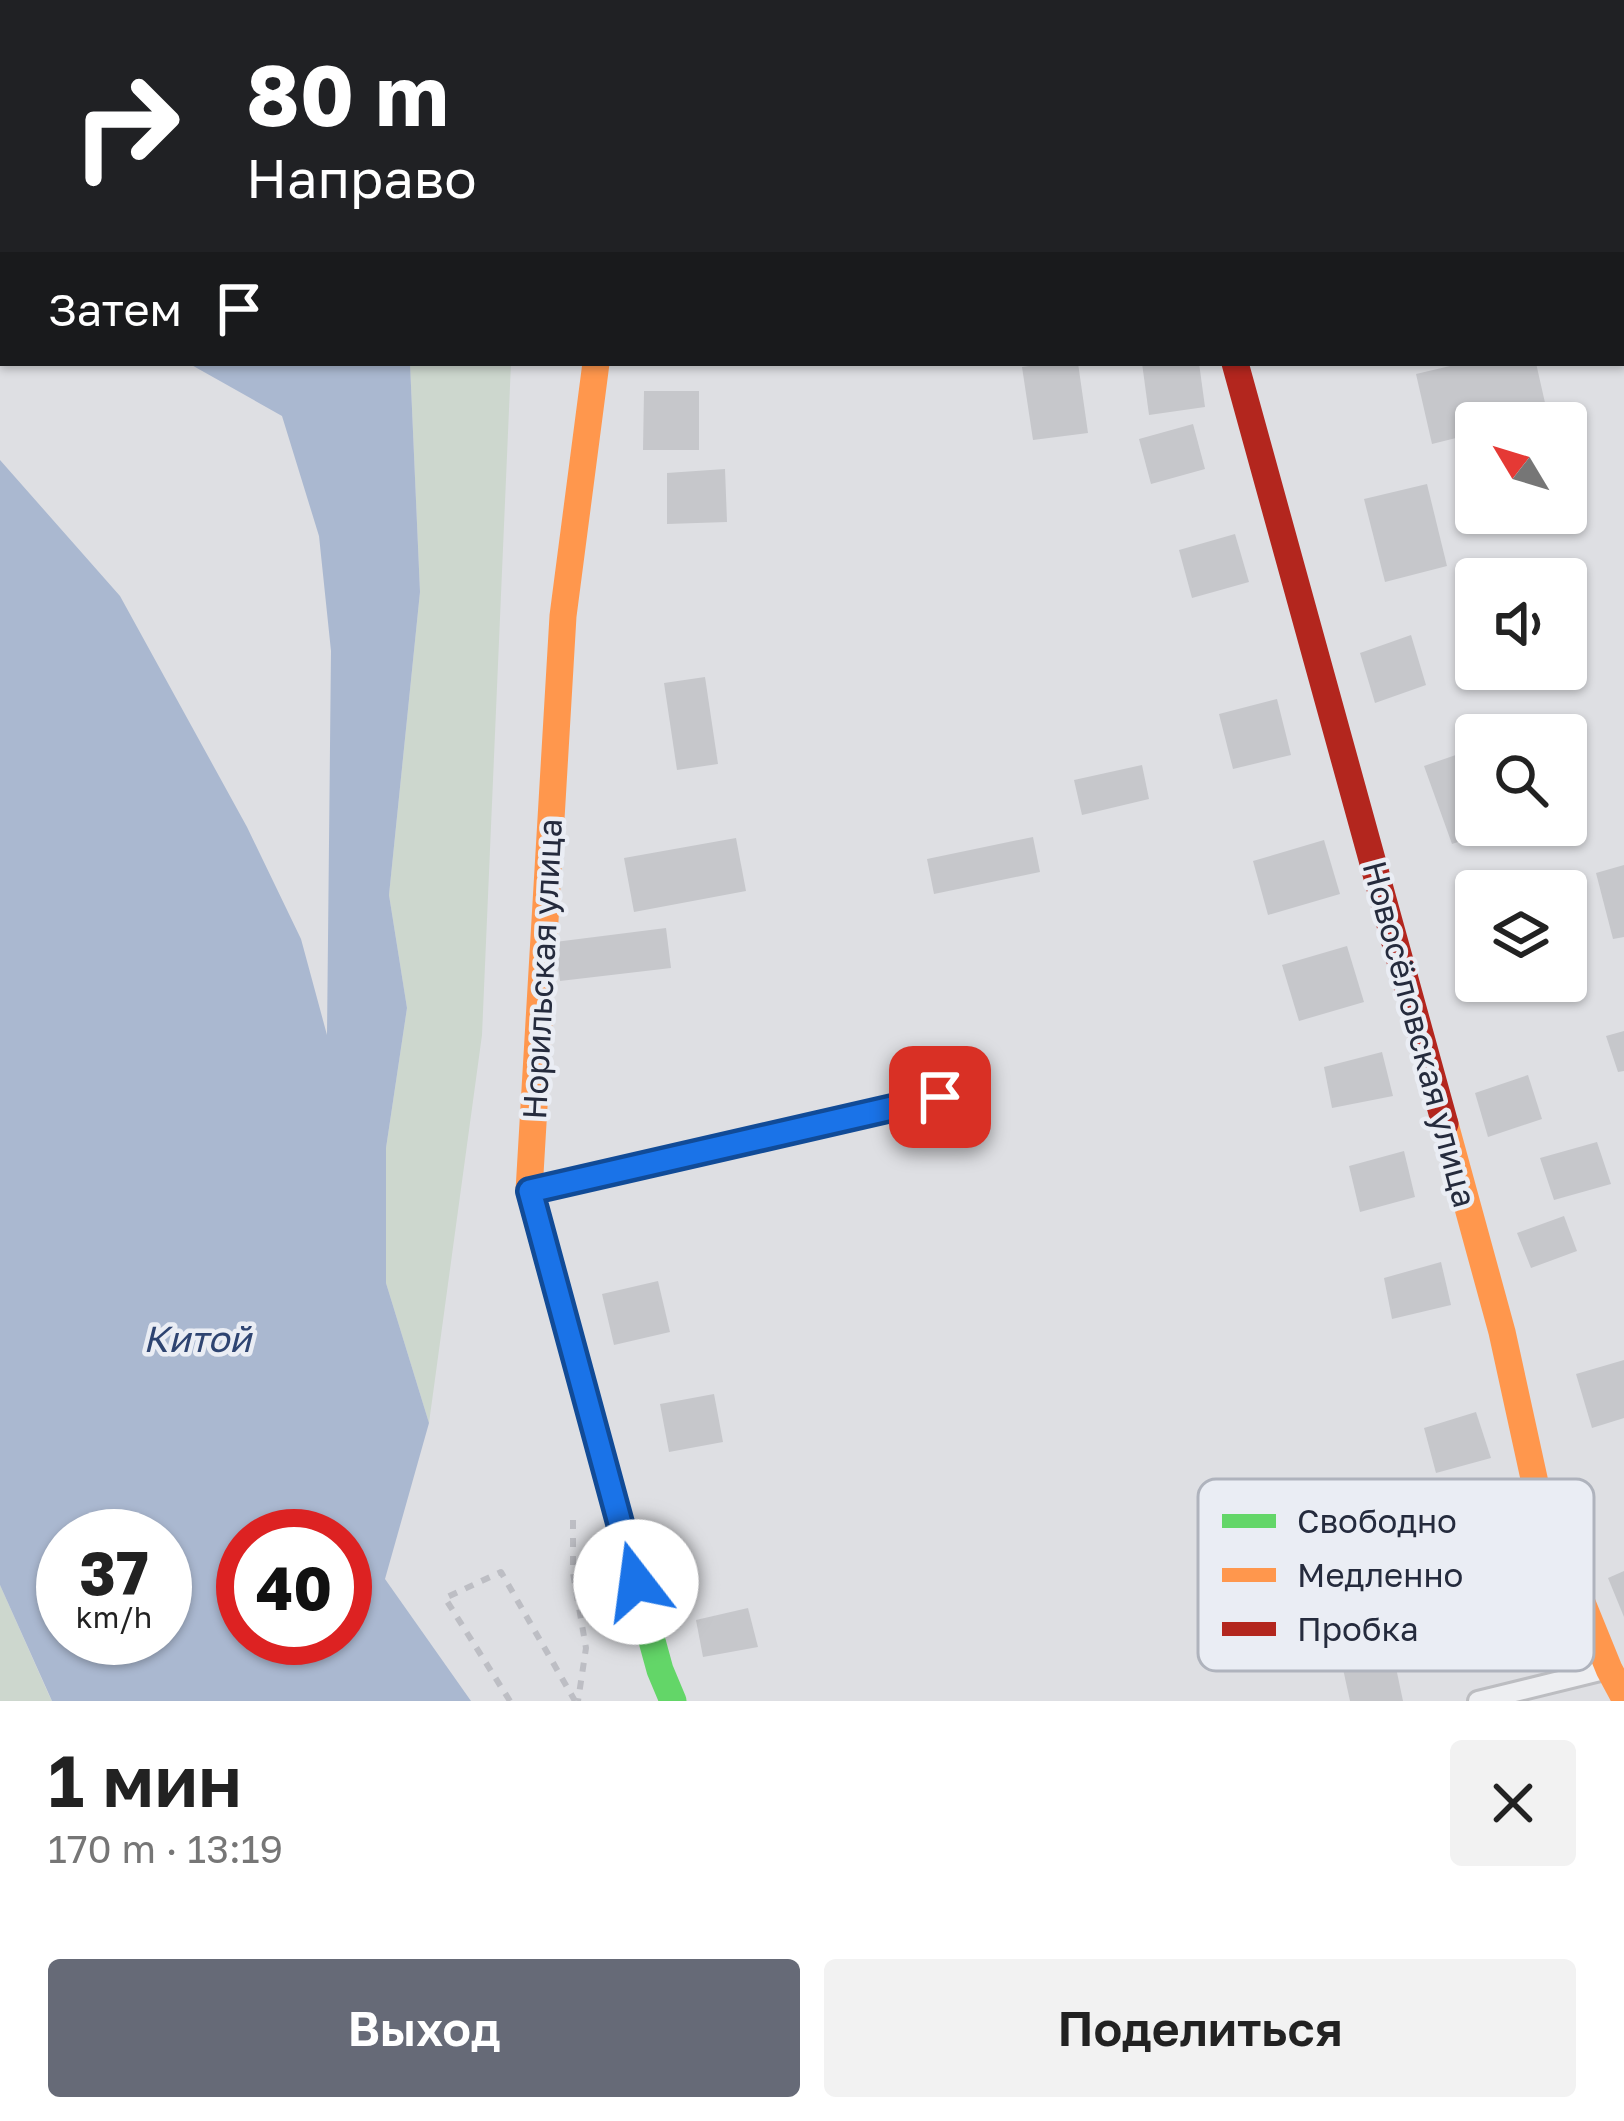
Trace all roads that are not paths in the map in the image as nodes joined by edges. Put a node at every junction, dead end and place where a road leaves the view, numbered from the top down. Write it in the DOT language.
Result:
graph roads {
  1 [pos="596,366"];
  2 [pos="1235,366"];
  3 [pos="940,1097"];
  4 [pos="530,1191"];
  5 [pos="1534,1479"];
  6 [pos="1594,1632"];
  7 [pos="1609,1669"];
  8 [pos="1624,1697"];
  9 [pos="673,1701"];
  10 [pos="1478,1701"];
  1 -- 4 [label="street, Норильская улица"];
  2 -- 5 [label="street, Новосёловская улица"];
  3 -- 4 [label="lane"];
  4 -- 9 [label="street, Норильская улица"];
  6 -- 7 [label="street, Новосёловская улица"];
  7 -- 8 [label="street, Новосёловская улица"];
  7 -- 10 [label="lane"];
}
